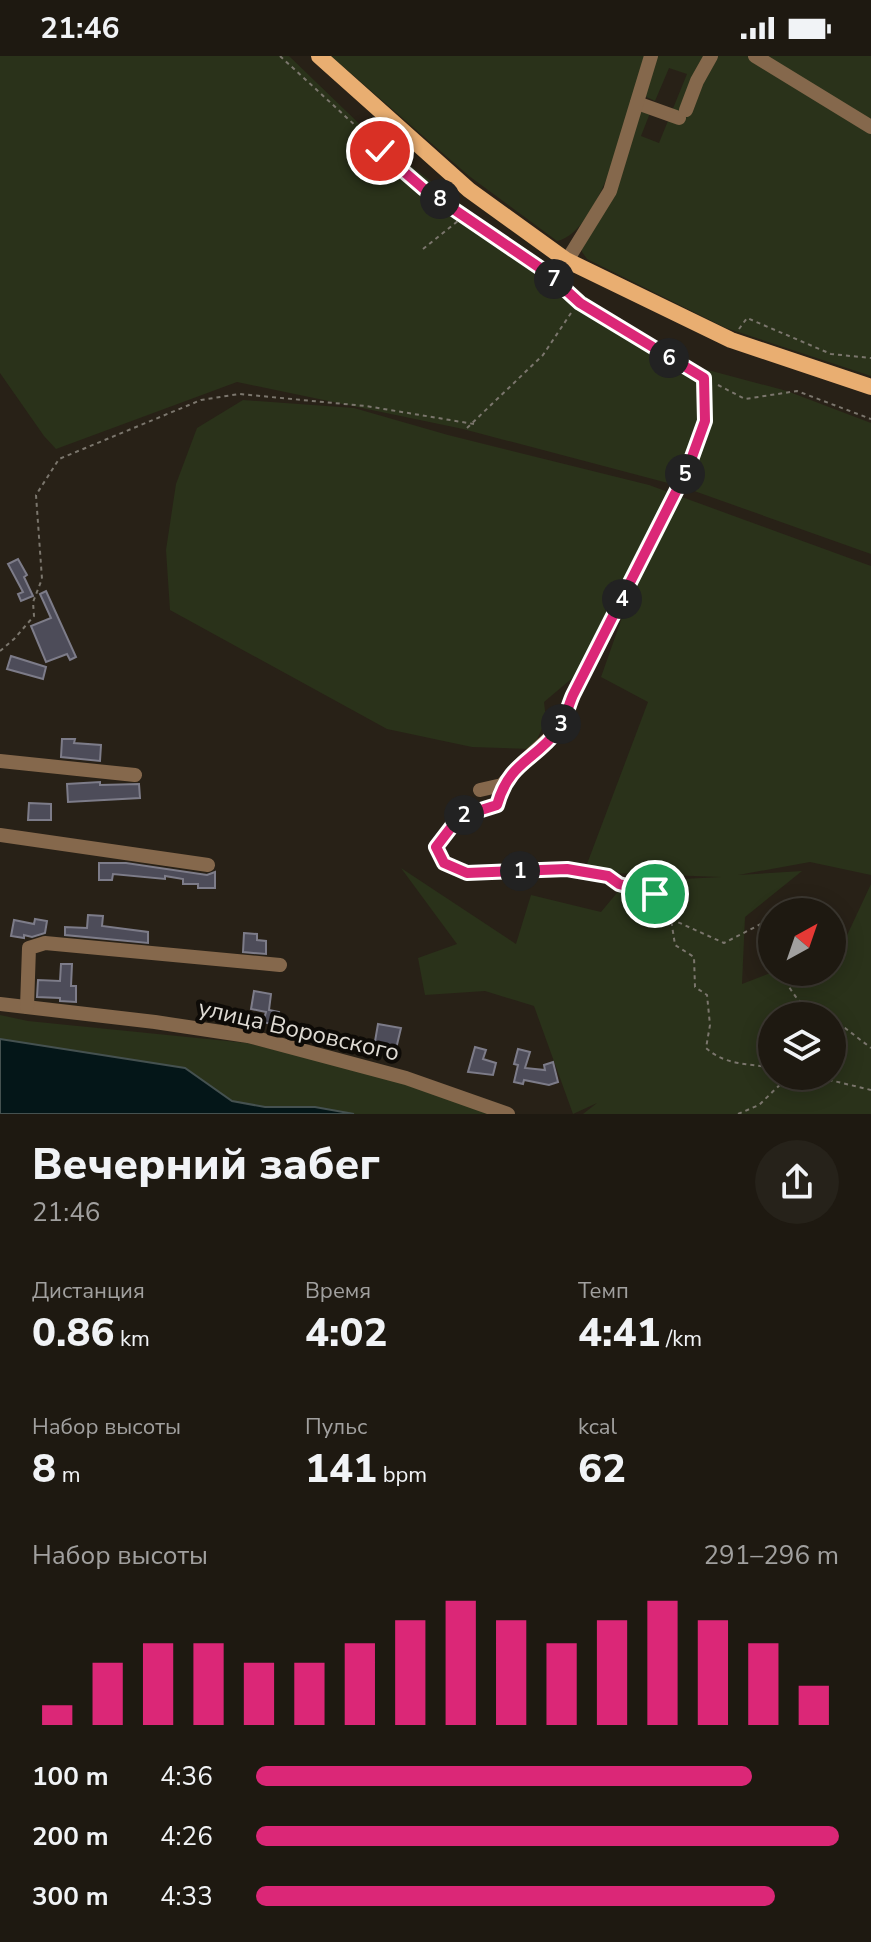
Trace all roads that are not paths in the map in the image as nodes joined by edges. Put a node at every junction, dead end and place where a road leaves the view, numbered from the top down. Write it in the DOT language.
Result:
graph roads {
  1 [pos="319,56"];
  2 [pos="651,56"];
  3 [pos="711,56"];
  4 [pos="755,56"];
  5 [pos="637,103"];
  6 [pos="871,127"];
  7 [pos="566,260"];
  8 [pos="871,387"];
  9 [pos="0,761"];
  10 [pos="135,775"];
  11 [pos="480,790"];
  12 [pos="0,835"];
  13 [pos="208,865"];
  14 [pos="280,965"];
  15 [pos="0,1004"];
  16 [pos="27,1007"];
  17 [pos="508,1114"];
  1 -- 7 [label="main road"];
  2 -- 5 [label="street"];
  3 -- 5 [label="street"];
  4 -- 6 [label="street"];
  5 -- 7 [label="street"];
  7 -- 8 [label="main road"];
  7 -- 11 [label="street"];
  9 -- 10 [label="street"];
  12 -- 13 [label="street"];
  14 -- 16 [label="street, улица Воровского"];
  15 -- 16 [label="street, улица Воровского"];
  16 -- 17 [label="street, улица Воровского"];
}
